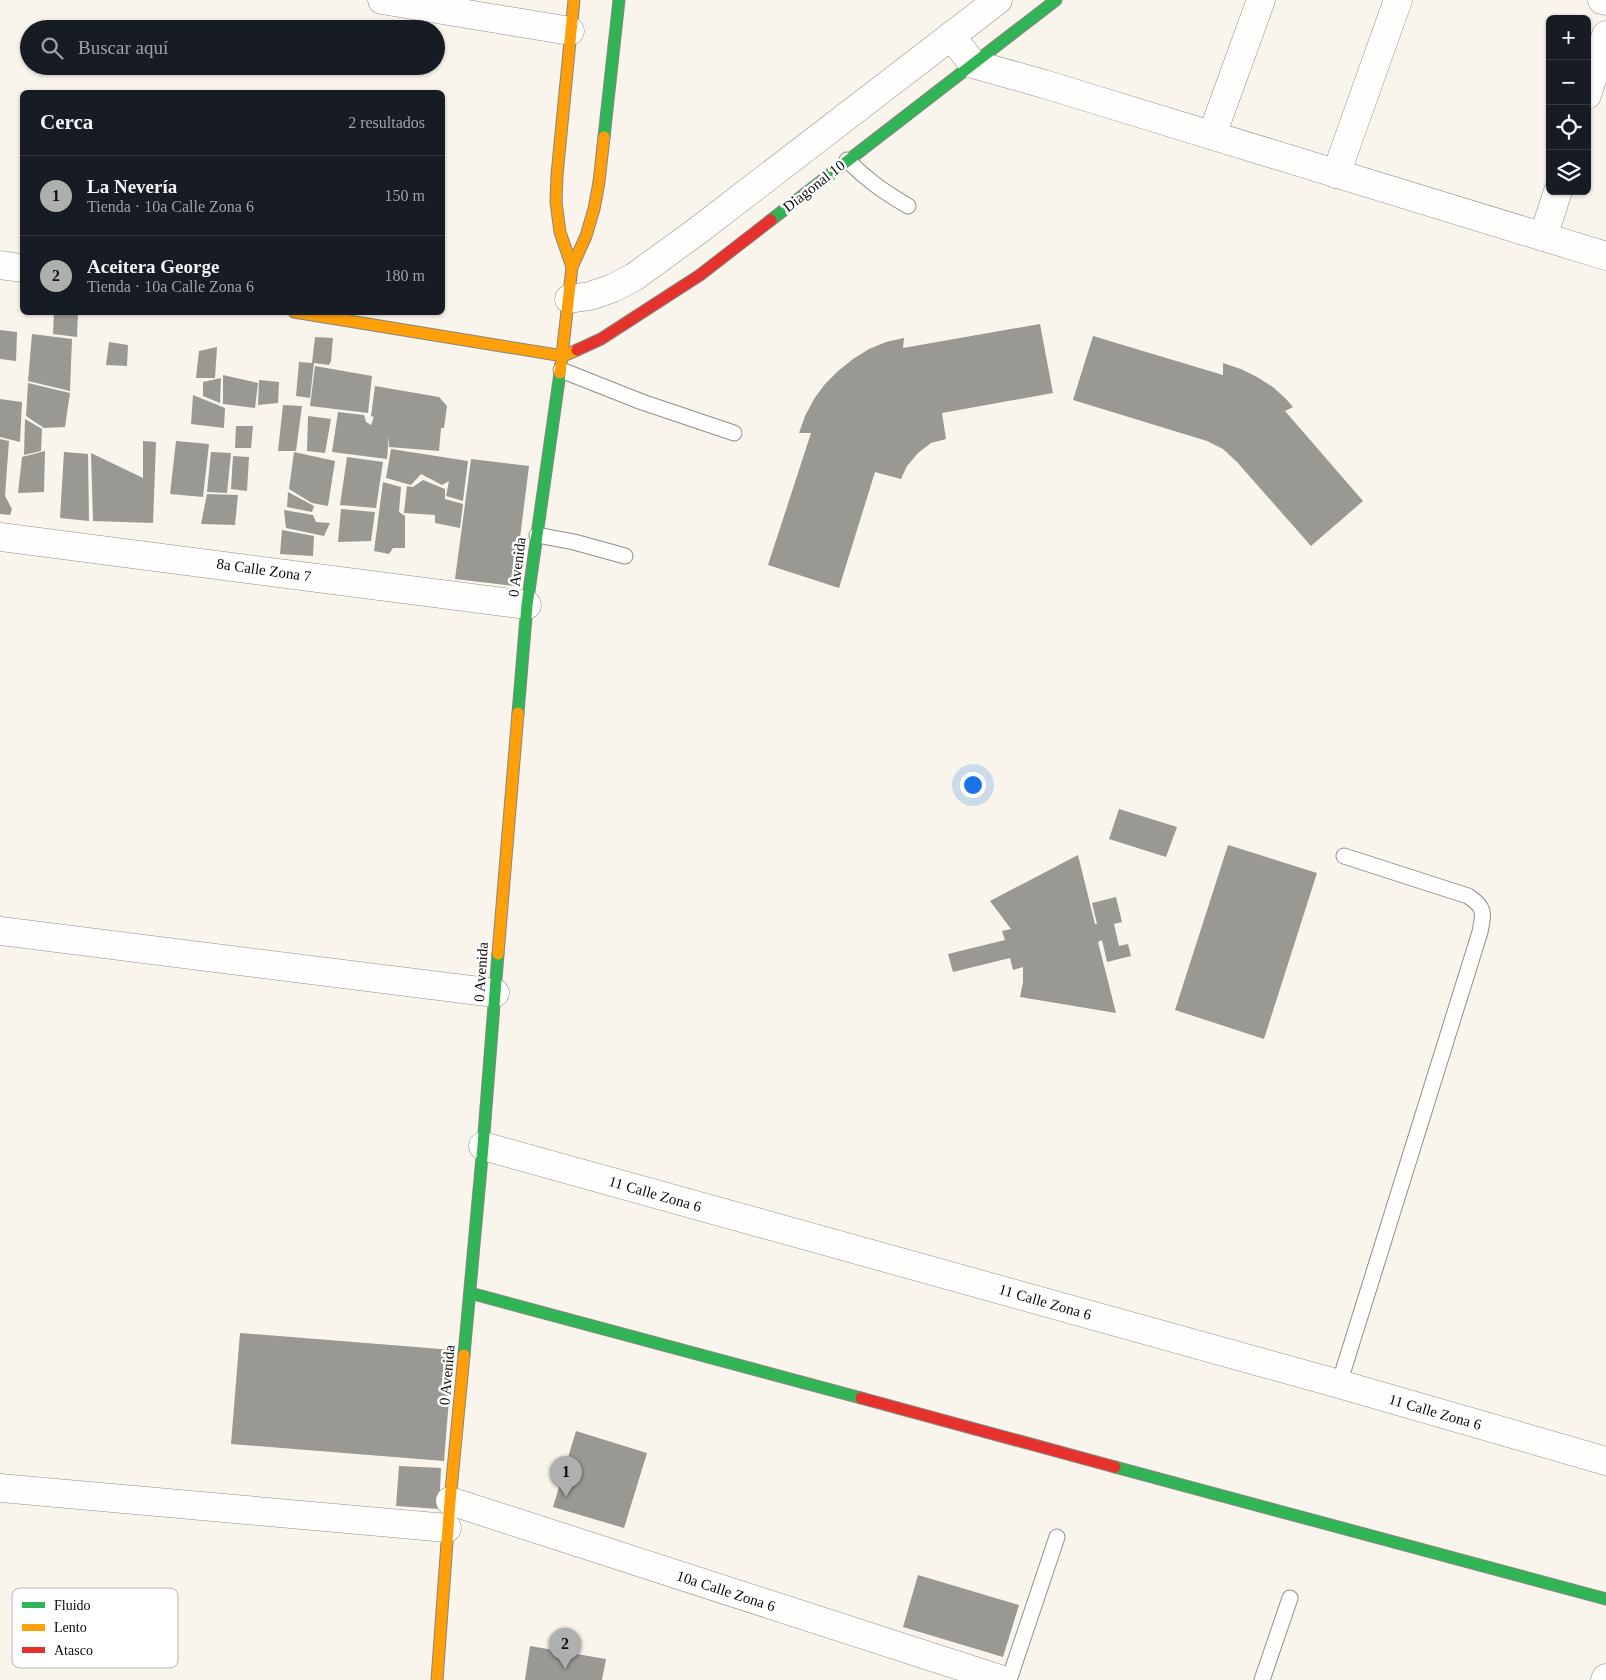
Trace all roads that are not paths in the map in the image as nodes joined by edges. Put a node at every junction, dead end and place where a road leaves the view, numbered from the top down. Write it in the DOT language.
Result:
graph roads {
  1 [pos="382,0"];
  2 [pos="574,0"];
  3 [pos="619,0"];
  4 [pos="998,0"];
  5 [pos="1056,0"];
  6 [pos="1260,0"];
  7 [pos="1398,0"];
  8 [pos="1602,0"];
  9 [pos="1606,1"];
  10 [pos="570,31"];
  11 [pos="1606,35"];
  12 [pos="951,36"];
  13 [pos="973,64"];
  14 [pos="1591,82"];
  15 [pos="1212,135"];
  16 [pos="847,160"];
  17 [pos="1336,174"];
  18 [pos="1557,195"];
  19 [pos="908,206"];
  20 [pos="1543,237"];
  21 [pos="1606,256"];
  22 [pos="0,265"];
  23 [pos="572,267"];
  24 [pos="20,268"];
  25 [pos="569,299"];
  26 [pos="310,315"];
  27 [pos="562,363"];
  28 [pos="734,434"];
  29 [pos="537,535"];
  30 [pos="0,537"];
  31 [pos="625,556"];
  32 [pos="528,605"];
  33 [pos="1344,856"];
  34 [pos="0,930"];
  35 [pos="495,993"];
  36 [pos="483,1146"];
  37 [pos="470,1293"];
  38 [pos="1338,1384"];
  39 [pos="1606,1461"];
  40 [pos="0,1488"];
  41 [pos="450,1501"];
  42 [pos="447,1528"];
  43 [pos="1057,1537"];
  44 [pos="1290,1598"];
  45 [pos="1606,1599"];
  46 [pos="436,1680"];
  47 [pos="1003,1680"];
  48 [pos="1009,1680"];
  49 [pos="1262,1680"];
  1 -- 10 [label="street"];
  2 -- 10 [label="street"];
  3 -- 23 [label="street"];
  4 -- 12 [label="street"];
  5 -- 13 [label="street, Diagonal 10"];
  6 -- 15 [label="street"];
  7 -- 17 [label="street"];
  8 -- 9 [label="street"];
  10 -- 23 [label="street"];
  11 -- 14 [label="street"];
  12 -- 13 [label="street"];
  12 -- 25 [label="street"];
  13 -- 15 [label="street"];
  13 -- 16 [label="street, Diagonal 10"];
  15 -- 17 [label="street"];
  16 -- 19 [label="lane"];
  16 -- 27 [label="street, Diagonal 10"];
  17 -- 20 [label="street"];
  18 -- 20 [label="street"];
  20 -- 21 [label="street"];
  22 -- 24 [label="street"];
  23 -- 25 [label="street, 0 Avenida"];
  25 -- 27 [label="street, 0 Avenida"];
  26 -- 27 [label="street"];
  27 -- 28 [label="lane"];
  27 -- 29 [label="street, 0 Avenida"];
  29 -- 31 [label="lane"];
  29 -- 32 [label="street, 0 Avenida"];
  30 -- 32 [label="street, 8a Calle Zona 7"];
  32 -- 35 [label="street, 0 Avenida"];
  33 -- 38 [label="lane"];
  34 -- 35 [label="street"];
  35 -- 36 [label="street, 0 Avenida"];
  36 -- 37 [label="street, 0 Avenida"];
  36 -- 38 [label="street, 11 Calle Zona 6"];
  37 -- 41 [label="street, 0 Avenida"];
  37 -- 45 [label="street"];
  38 -- 39 [label="street, 11 Calle Zona 6"];
  40 -- 42 [label="street"];
  41 -- 42 [label="street, 0 Avenida"];
  41 -- 47 [label="street, 10a Calle Zona 6"];
  42 -- 46 [label="street, 0 Avenida"];
  43 -- 48 [label="lane"];
  44 -- 49 [label="lane"];
}
